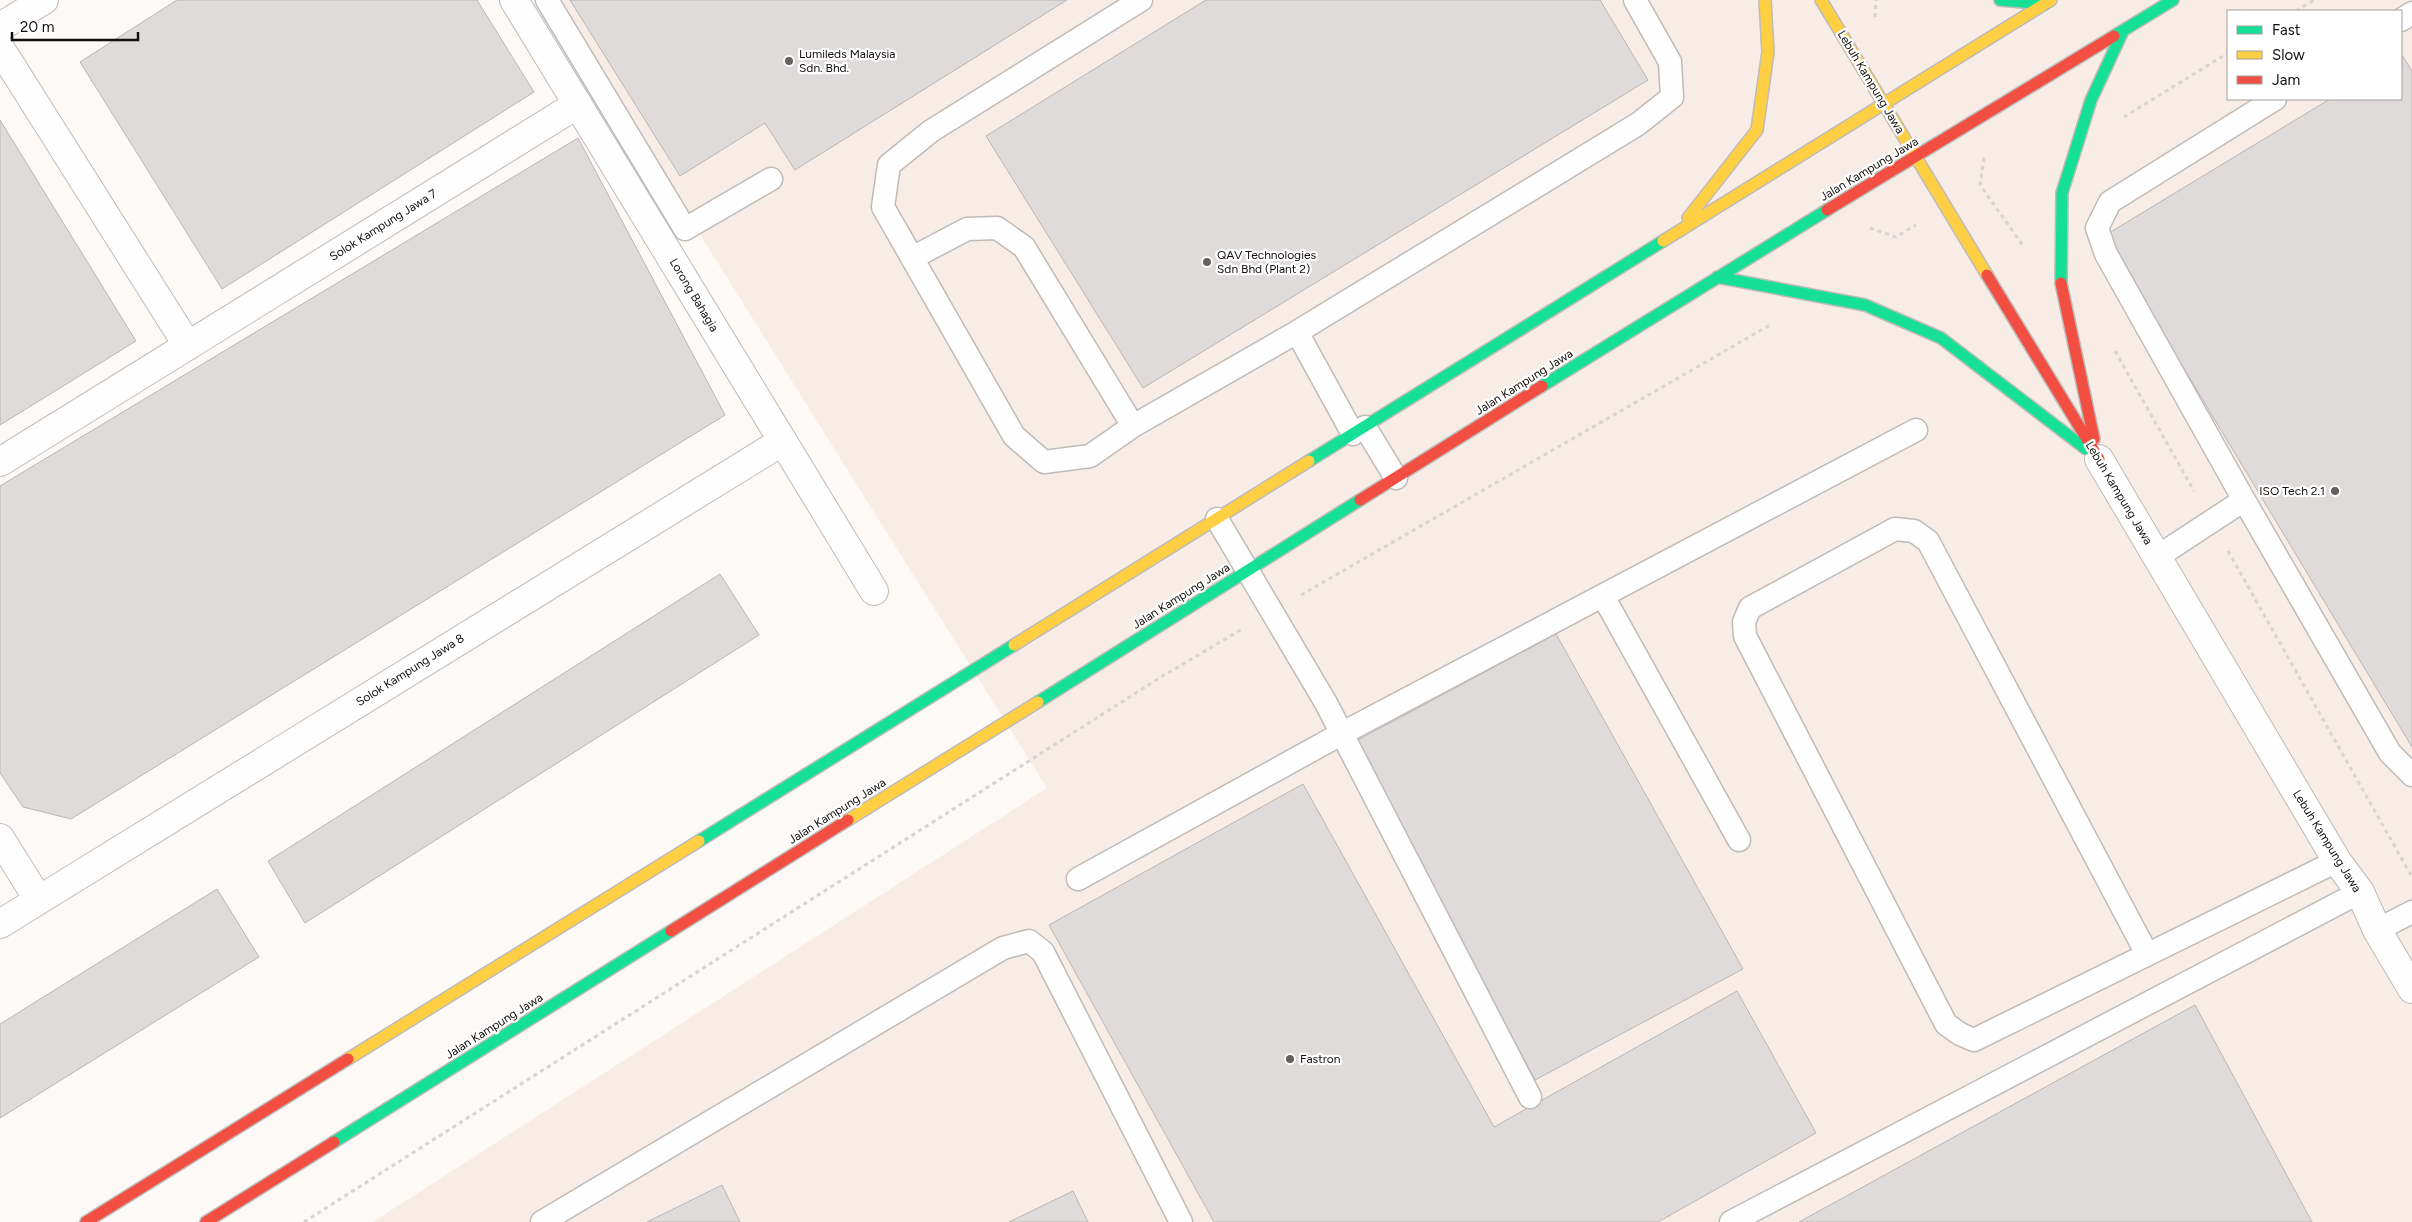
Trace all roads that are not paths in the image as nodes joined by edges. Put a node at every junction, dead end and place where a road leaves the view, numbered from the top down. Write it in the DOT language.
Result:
graph roads {
  1 [pos="44,0"];
  2 [pos="514,0"];
  3 [pos="547,0"];
  4 [pos="1141,0"];
  5 [pos="1635,0"];
  6 [pos="1765,0"];
  7 [pos="1821,0"];
  8 [pos="2000,0"];
  9 [pos="2173,0"];
  10 [pos="2048,2"];
  11 [pos="0,28"];
  12 [pos="2123,31"];
  13 [pos="0,48"];
  14 [pos="2273,100"];
  15 [pos="578,104"];
  16 [pos="1884,104"];
  17 [pos="1915,157"];
  18 [pos="771,180"];
  19 [pos="1677,233"];
  20 [pos="912,258"];
  21 [pos="1717,277"];
  22 [pos="1297,332"];
  23 [pos="188,346"];
  24 [pos="1133,426"];
  25 [pos="1359,430"];
  26 [pos="1916,430"];
  27 [pos="783,440"];
  28 [pos="2098,459"];
  29 [pos="0,462"];
  30 [pos="1396,478"];
  31 [pos="2244,500"];
  32 [pos="1217,519"];
  33 [pos="2157,557"];
  34 [pos="1249,570"];
  35 [pos="874,590"];
  36 [pos="1603,596"];
  37 [pos="1341,734"];
  38 [pos="2412,775"];
  39 [pos="0,838"];
  40 [pos="1739,840"];
  41 [pos="2337,861"];
  42 [pos="1078,879"];
  43 [pos="2360,892"];
  44 [pos="38,900"];
  45 [pos="2412,912"];
  46 [pos="0,924"];
  47 [pos="2378,930"];
  48 [pos="2147,954"];
  49 [pos="2412,989"];
  50 [pos="1530,1097"];
  51 [pos="86,1222"];
  52 [pos="206,1222"];
  53 [pos="542,1222"];
  54 [pos="1181,1222"];
  55 [pos="1731,1222"];
  1 -- 11 [label="street"];
  2 -- 15 [label="street, Lorong Bahagia"];
  3 -- 18 [label="lane"];
  4 -- 20 [label="lane"];
  5 -- 22 [label="lane"];
  6 -- 19 [label="street"];
  7 -- 16 [label="street, Lebuh Kampung Jawa"];
  8 -- 10 [label="street"];
  9 -- 12 [label="street, Jalan Kampung Jawa"];
  10 -- 16 [label="street"];
  12 -- 17 [label="street, Jalan Kampung Jawa"];
  12 -- 28 [label="street"];
  13 -- 23 [label="street"];
  14 -- 31 [label="lane"];
  15 -- 23 [label="street, Solok Kampung Jawa 7"];
  15 -- 27 [label="street, Lorong Bahagia"];
  16 -- 17 [label="street, Lebuh Kampung Jawa"];
  16 -- 19 [label="street"];
  17 -- 21 [label="street, Jalan Kampung Jawa"];
  17 -- 28 [label="street, Lebuh Kampung Jawa"];
  19 -- 25 [label="street"];
  20 -- 24 [label="lane"];
  20 -- 24 [label="lane"];
  21 -- 28 [label="street"];
  21 -- 30 [label="street, Jalan Kampung Jawa"];
  22 -- 24 [label="lane"];
  22 -- 25 [label="lane"];
  23 -- 29 [label="street, Solok Kampung Jawa 7"];
  25 -- 30 [label="lane"];
  25 -- 32 [label="street"];
  26 -- 36 [label="lane"];
  27 -- 35 [label="street, Lorong Bahagia"];
  27 -- 44 [label="street, Solok Kampung Jawa 8"];
  28 -- 33 [label="street, Lebuh Kampung Jawa"];
  30 -- 34 [label="street, Jalan Kampung Jawa"];
  31 -- 33 [label="lane"];
  31 -- 38 [label="lane"];
  32 -- 34 [label="lane"];
  32 -- 51 [label="street"];
  33 -- 41 [label="street, Lebuh Kampung Jawa"];
  34 -- 37 [label="lane"];
  34 -- 52 [label="street, Jalan Kampung Jawa"];
  36 -- 37 [label="lane"];
  36 -- 40 [label="lane"];
  37 -- 42 [label="lane"];
  37 -- 50 [label="lane"];
  39 -- 44 [label="street"];
  41 -- 43 [label="street, Lebuh Kampung Jawa"];
  41 -- 48 [label="lane"];
  43 -- 47 [label="street, Lebuh Kampung Jawa"];
  43 -- 55 [label="lane"];
  44 -- 46 [label="street, Solok Kampung Jawa 8"];
  45 -- 47 [label="lane"];
  47 -- 49 [label="street, Lebuh Kampung Jawa"];
  48 -- 48 [label="lane"];
  53 -- 54 [label="lane"];
}
